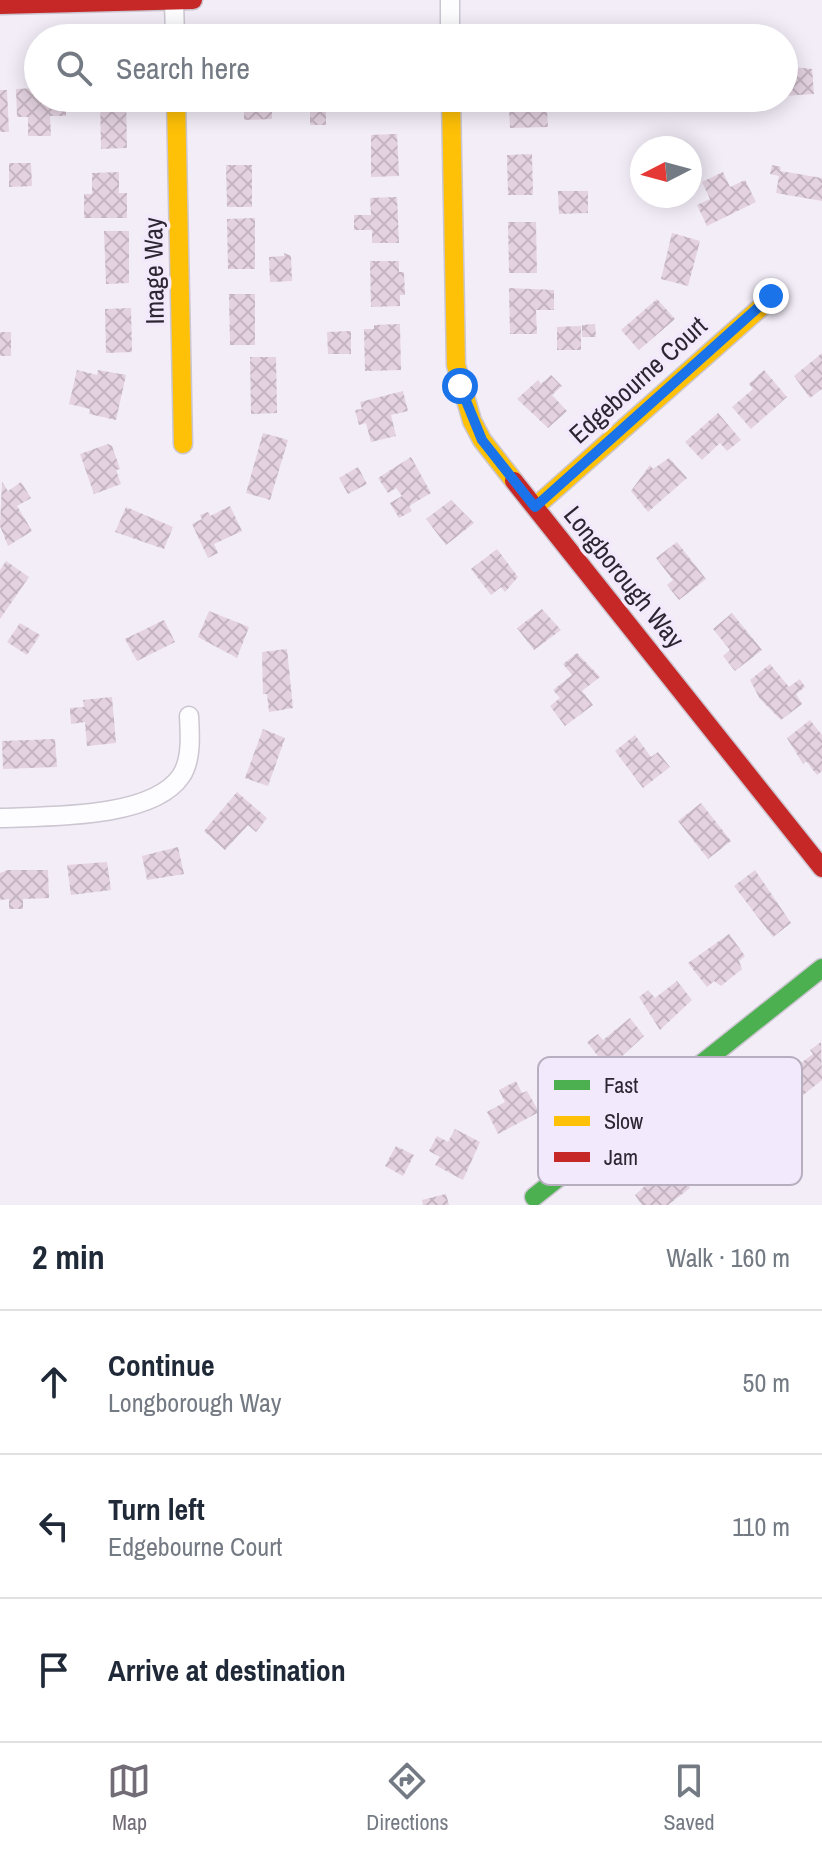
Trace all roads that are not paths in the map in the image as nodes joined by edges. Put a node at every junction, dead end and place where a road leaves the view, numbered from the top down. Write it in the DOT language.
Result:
graph roads {
  1 [pos="174,0"];
  2 [pos="193,0"];
  3 [pos="450,0"];
  4 [pos="0,5"];
  5 [pos="175,24"];
  6 [pos="450,24"];
  7 [pos="176,112"];
  8 [pos="451,112"];
  9 [pos="777,293"];
  10 [pos="183,444"];
  11 [pos="535,507"];
  12 [pos="189,716"];
  13 [pos="0,818"];
  14 [pos="822,868"];
  15 [pos="822,968"];
  16 [pos="710,1057"];
  17 [pos="549,1185"];
  18 [pos="534,1197"];
  1 -- 2 [label="street"];
  1 -- 4 [label="street"];
  1 -- 5 [label="street"];
  3 -- 6 [label="street"];
  7 -- 10 [label="street, Image Way"];
  8 -- 11 [label="street, Longborough Way"];
  9 -- 11 [label="street, Edgebourne Court"];
  11 -- 14 [label="street, Longborough Way"];
  12 -- 13 [label="street"];
  15 -- 16 [label="street"];
  17 -- 18 [label="street"];
}
